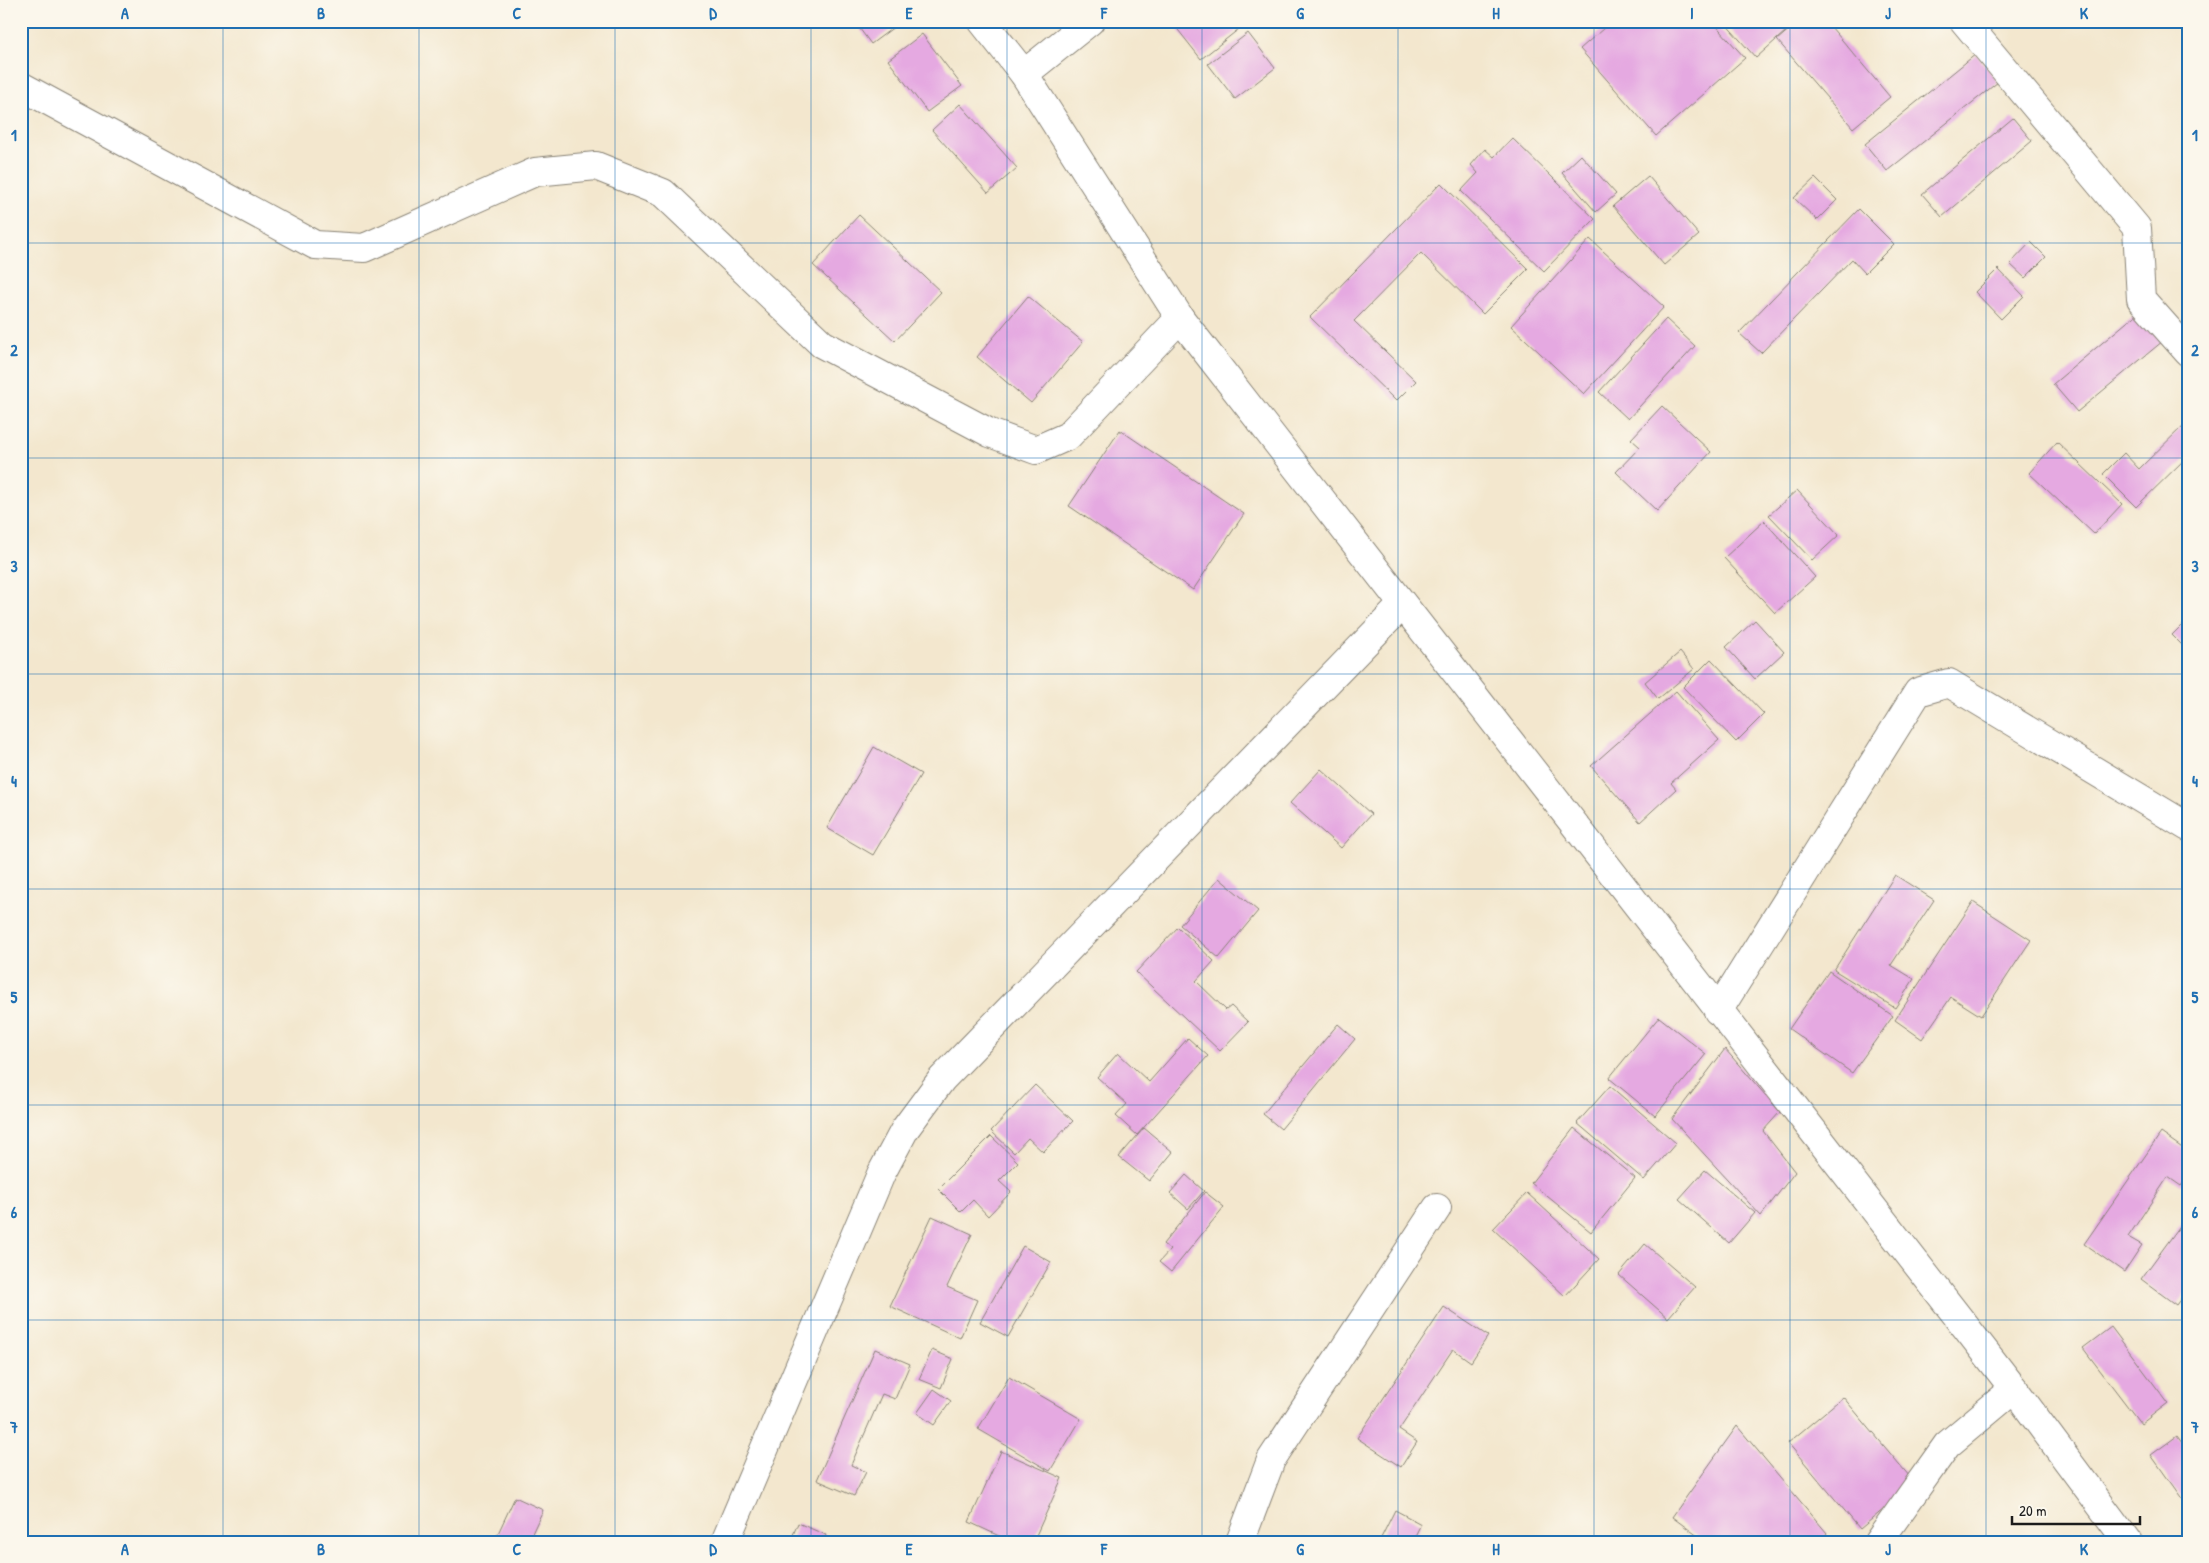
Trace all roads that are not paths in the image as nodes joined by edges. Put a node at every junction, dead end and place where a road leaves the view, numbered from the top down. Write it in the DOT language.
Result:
graph roads {
  1 [pos="982,21"];
  2 [pos="1090,21"];
  3 [pos="1964,21"];
  4 [pos="1024,74"];
  5 [pos="21,86"];
  6 [pos="1180,318"];
  7 [pos="2188,352"];
  8 [pos="1402,605"];
  9 [pos="2188,827"];
  10 [pos="1718,1010"];
  11 [pos="1437,1208"];
  12 [pos="2014,1389"];
  13 [pos="725,1542"];
  14 [pos="1240,1542"];
  15 [pos="1878,1542"];
  16 [pos="2128,1542"];
  1 -- 4 [label="street"];
  2 -- 4 [label="street"];
  3 -- 7 [label="street"];
  4 -- 6 [label="street"];
  5 -- 6 [label="street"];
  6 -- 8 [label="street"];
  8 -- 10 [label="street"];
  8 -- 13 [label="street"];
  9 -- 10 [label="street"];
  10 -- 12 [label="street"];
  11 -- 14 [label="street"];
  12 -- 15 [label="street"];
  12 -- 16 [label="street"];
}
